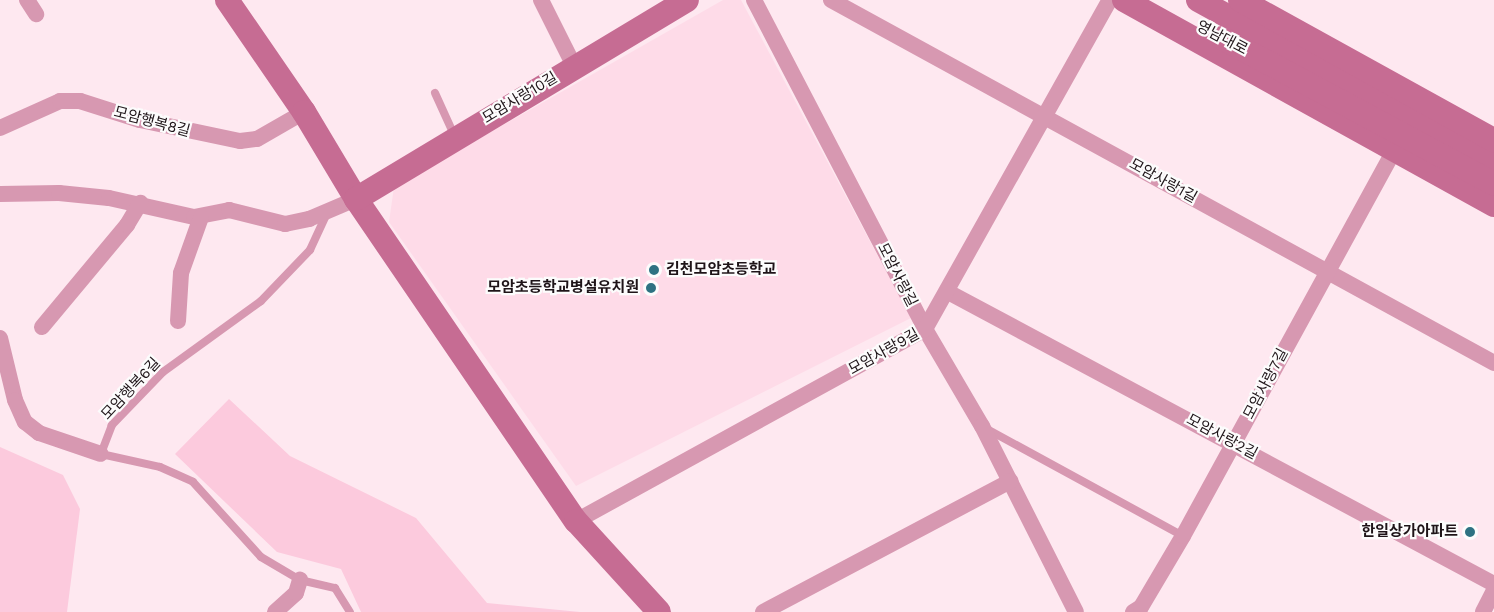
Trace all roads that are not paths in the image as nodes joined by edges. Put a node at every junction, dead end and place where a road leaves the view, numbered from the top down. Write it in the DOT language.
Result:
graph roads {
  1 [pos="227,0"];
  2 [pos="541,0"];
  3 [pos="687,0"];
  4 [pos="754,0"];
  5 [pos="831,0"];
  6 [pos="1110,0"];
  7 [pos="1124,0"];
  8 [pos="1151,0"];
  9 [pos="1198,0"];
  10 [pos="1240,0"];
  11 [pos="1265,50"];
  12 [pos="574,66"];
  13 [pos="435,93"];
  14 [pos="304,112"];
  15 [pos="1044,117"];
  16 [pos="0,128"];
  17 [pos="455,137"];
  18 [pos="1494,140"];
  19 [pos="1394,151"];
  20 [pos="1494,162"];
  21 [pos="1494,184"];
  22 [pos="0,194"];
  23 [pos="356,199"];
  24 [pos="140,203"];
  25 [pos="1494,205"];
  26 [pos="329,211"];
  27 [pos="201,217"];
  28 [pos="1326,270"];
  29 [pos="948,292"];
  30 [pos="178,321"];
  31 [pos="42,327"];
  32 [pos="925,329"];
  33 [pos="0,338"];
  34 [pos="1494,363"];
  35 [pos="982,426"];
  36 [pos="1235,443"];
  37 [pos="100,454"];
  38 [pos="1010,481"];
  39 [pos="576,521"];
  40 [pos="1183,536"];
  41 [pos="300,580"];
  42 [pos="1494,584"];
  43 [pos="1494,590"];
  44 [pos="1141,610"];
  45 [pos="275,612"];
  46 [pos="350,612"];
  47 [pos="659,612"];
  48 [pos="763,612"];
  49 [pos="1076,612"];
  50 [pos="1483,612"];
  1 -- 14 [label="main road"];
  2 -- 12 [label="street"];
  3 -- 12 [label="main road, 모암사랑10길"];
  4 -- 32 [label="street, 모암사랑길"];
  5 -- 15 [label="street, 모암사랑1길"];
  6 -- 15 [label="street, 모암사랑9길"];
  7 -- 19 [label="main road"];
  8 -- 11 [label="main road, 영남대로"];
  9 -- 11 [label="main road, 영남대로"];
  10 -- 18 [label="main road"];
  11 -- 20 [label="main road"];
  11 -- 21 [label="main road"];
  12 -- 17 [label="main road, 모암사랑10길"];
  13 -- 17 [label="lane"];
  14 -- 16 [label="street, 모암행복8길"];
  14 -- 23 [label="main road"];
  15 -- 28 [label="street, 모암사랑1길"];
  15 -- 29 [label="street, 모암사랑9길"];
  17 -- 23 [label="main road, 모암사랑10길"];
  19 -- 25 [label="main road"];
  19 -- 28 [label="street, 모암사랑7길"];
  22 -- 24 [label="street"];
  23 -- 26 [label="street"];
  23 -- 39 [label="main road"];
  24 -- 27 [label="street"];
  24 -- 31 [label="street"];
  26 -- 27 [label="street"];
  26 -- 37 [label="lane, 모암행복6길"];
  27 -- 30 [label="street"];
  28 -- 34 [label="street, 모암사랑1길"];
  28 -- 36 [label="street, 모암사랑7길"];
  29 -- 32 [label="street, 모암사랑9길"];
  29 -- 36 [label="street, 모암사랑2길"];
  32 -- 35 [label="street, 모암사랑길"];
  32 -- 39 [label="street, 모암사랑9길"];
  33 -- 37 [label="street"];
  35 -- 38 [label="street, 모암사랑길"];
  35 -- 40 [label="lane"];
  36 -- 40 [label="street, 모암사랑7길"];
  36 -- 42 [label="street, 모암사랑2길"];
  37 -- 41 [label="lane"];
  38 -- 48 [label="street"];
  38 -- 49 [label="street, 모암사랑길"];
  39 -- 47 [label="main road"];
  40 -- 44 [label="street, 모암사랑7길"];
  41 -- 45 [label="street"];
  41 -- 46 [label="lane"];
  43 -- 50 [label="street"];
}
